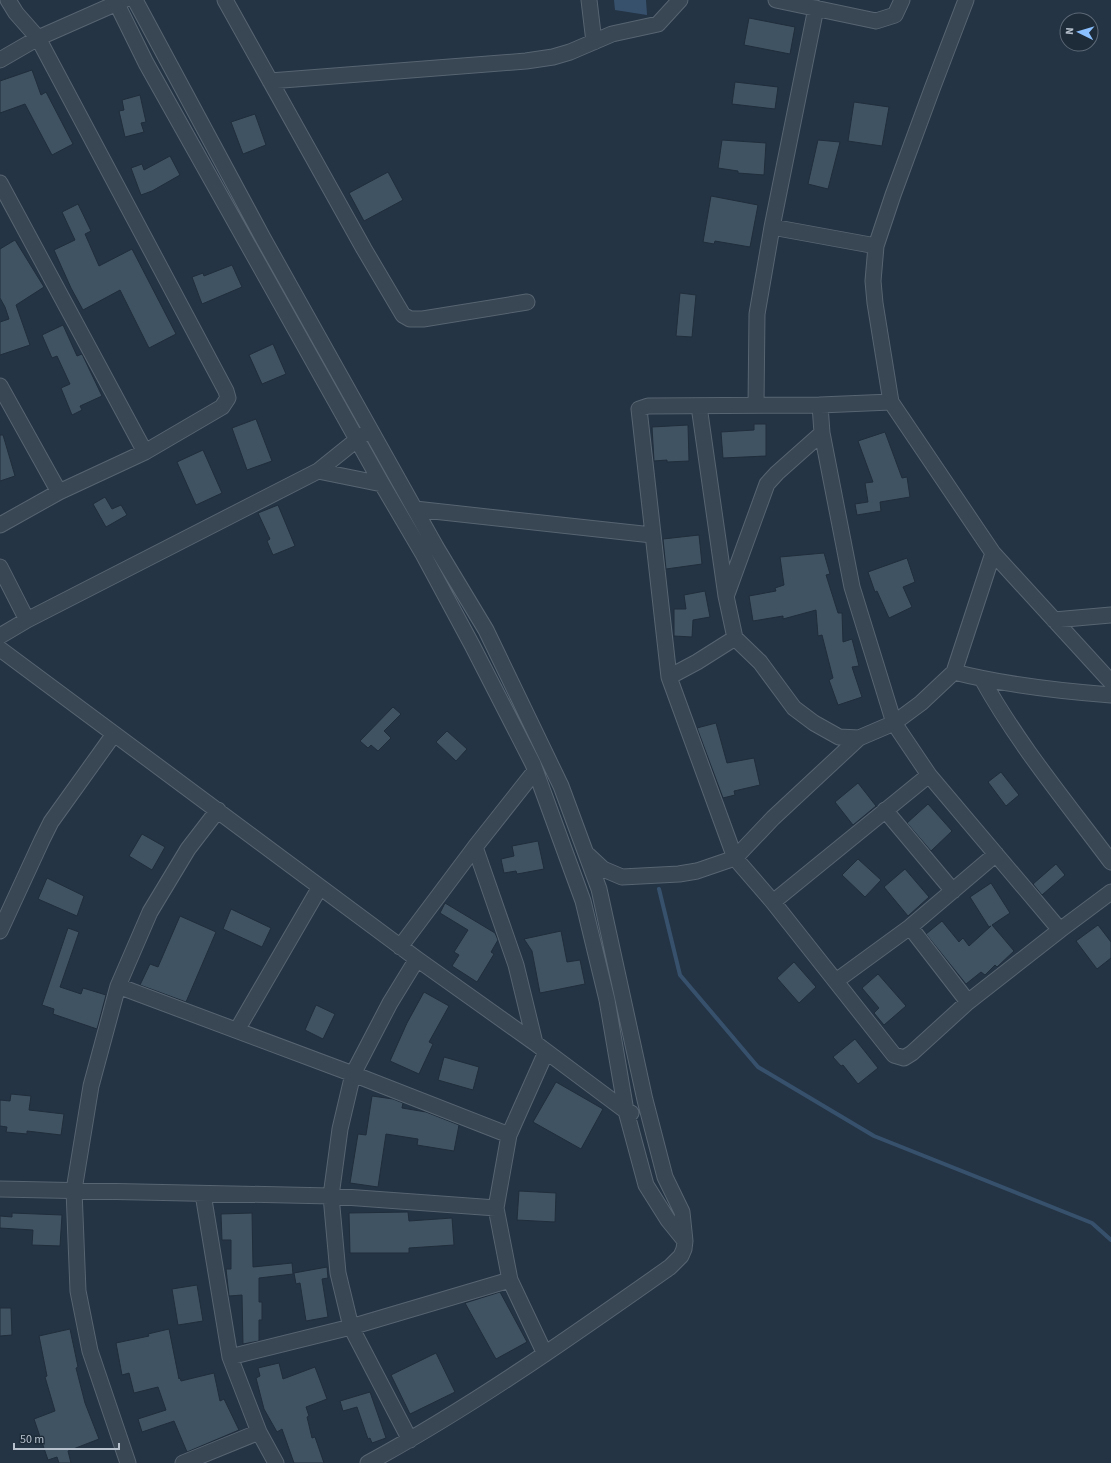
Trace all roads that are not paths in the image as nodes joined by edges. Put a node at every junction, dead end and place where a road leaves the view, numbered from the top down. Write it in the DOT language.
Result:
graph roads {
  1 [pos="8,0"];
  2 [pos="135,0"];
  3 [pos="225,0"];
  4 [pos="590,0"];
  5 [pos="680,0"];
  6 [pos="776,0"];
  7 [pos="902,0"];
  8 [pos="966,0"];
  9 [pos="119,1"];
  10 [pos="816,8"];
  11 [pos="38,38"];
  12 [pos="594,42"];
  13 [pos="0,60"];
  14 [pos="270,81"];
  15 [pos="212,143"];
  16 [pos="196,153"];
  17 [pos="0,183"];
  18 [pos="772,226"];
  19 [pos="263,238"];
  20 [pos="876,246"];
  21 [pos="249,247"];
  22 [pos="527,302"];
  23 [pos="320,339"];
  24 [pos="306,350"];
  25 [pos="0,386"];
  26 [pos="891,402"];
  27 [pos="820,405"];
  28 [pos="699,406"];
  29 [pos="756,406"];
  30 [pos="370,429"];
  31 [pos="822,433"];
  32 [pos="357,440"];
  33 [pos="145,452"];
  34 [pos="318,471"];
  35 [pos="382,484"];
  36 [pos="59,492"];
  37 [pos="415,509"];
  38 [pos="0,525"];
  39 [pos="652,535"];
  40 [pos="436,547"];
  41 [pos="993,553"];
  42 [pos="423,554"];
  43 [pos="0,566"];
  44 [pos="726,596"];
  45 [pos="1111,615"];
  46 [pos="27,620"];
  47 [pos="1054,620"];
  48 [pos="0,636"];
  49 [pos="488,636"];
  50 [pos="734,638"];
  51 [pos="472,645"];
  52 [pos="2,655"];
  53 [pos="954,672"];
  54 [pos="669,677"];
  55 [pos="982,679"];
  56 [pos="1111,682"];
  57 [pos="1111,695"];
  58 [pos="894,723"];
  59 [pos="536,732"];
  60 [pos="114,734"];
  61 [pos="859,738"];
  62 [pos="522,742"];
  63 [pos="535,771"];
  64 [pos="929,775"];
  65 [pos="218,810"];
  66 [pos="885,810"];
  67 [pos="574,822"];
  68 [pos="557,828"];
  69 [pos="475,847"];
  70 [pos="587,854"];
  71 [pos="996,854"];
  72 [pos="735,858"];
  73 [pos="1111,862"];
  74 [pos="320,887"];
  75 [pos="953,891"];
  76 [pos="1111,892"];
  77 [pos="773,902"];
  78 [pos="910,927"];
  79 [pos="1060,930"];
  80 [pos="0,931"];
  81 [pos="400,946"];
  82 [pos="417,959"];
  83 [pos="836,981"];
  84 [pos="118,986"];
  85 [pos="968,1002"];
  86 [pos="237,1030"];
  87 [pos="541,1048"];
  88 [pos="353,1074"];
  89 [pos="626,1111"];
  90 [pos="650,1120"];
  91 [pos="509,1135"];
  92 [pos="0,1189"];
  93 [pos="74,1190"];
  94 [pos="203,1194"];
  95 [pos="331,1196"];
  96 [pos="496,1208"];
  97 [pos="685,1241"];
  98 [pos="510,1280"];
  99 [pos="351,1327"];
  100 [pos="545,1354"];
  101 [pos="230,1357"];
  102 [pos="259,1432"];
  103 [pos="410,1440"];
  104 [pos="128,1463"];
  105 [pos="183,1463"];
  106 [pos="276,1463"];
  107 [pos="368,1463"];
  1 -- 11 [label="street"];
  2 -- 15 [label="street"];
  3 -- 14 [label="street"];
  4 -- 12 [label="street"];
  5 -- 12 [label="street"];
  6 -- 10 [label="street"];
  7 -- 10 [label="street"];
  8 -- 20 [label="street"];
  9 -- 11 [label="street"];
  9 -- 16 [label="street"];
  10 -- 18 [label="street"];
  11 -- 13 [label="street"];
  11 -- 33 [label="street"];
  12 -- 14 [label="street"];
  14 -- 22 [label="street"];
  15 -- 16 [label="street"];
  15 -- 19 [label="street"];
  16 -- 21 [label="street"];
  17 -- 33 [label="street"];
  18 -- 20 [label="street"];
  18 -- 29 [label="street"];
  19 -- 21 [label="street"];
  19 -- 23 [label="street"];
  20 -- 26 [label="street"];
  21 -- 24 [label="street"];
  23 -- 24 [label="street"];
  23 -- 30 [label="street"];
  24 -- 32 [label="street"];
  25 -- 36 [label="street"];
  26 -- 27 [label="street"];
  26 -- 41 [label="street"];
  27 -- 29 [label="street"];
  27 -- 31 [label="street"];
  28 -- 29 [label="street"];
  28 -- 39 [label="street"];
  28 -- 44 [label="street"];
  30 -- 32 [label="street"];
  30 -- 37 [label="street"];
  31 -- 44 [label="street"];
  31 -- 58 [label="street"];
  32 -- 34 [label="street"];
  32 -- 35 [label="street"];
  33 -- 36 [label="street"];
  34 -- 35 [label="street"];
  34 -- 46 [label="street"];
  35 -- 42 [label="street"];
  36 -- 38 [label="street"];
  37 -- 39 [label="street"];
  37 -- 40 [label="street"];
  39 -- 54 [label="street"];
  40 -- 42 [label="street"];
  40 -- 49 [label="street"];
  41 -- 47 [label="street"];
  41 -- 53 [label="street"];
  42 -- 51 [label="street"];
  43 -- 46 [label="street"];
  44 -- 50 [label="street"];
  45 -- 47 [label="street"];
  46 -- 48 [label="street"];
  47 -- 56 [label="street"];
  49 -- 51 [label="street"];
  49 -- 59 [label="street"];
  50 -- 54 [label="street"];
  50 -- 61 [label="street"];
  51 -- 62 [label="street"];
  52 -- 60 [label="street"];
  53 -- 55 [label="street"];
  53 -- 58 [label="street"];
  54 -- 72 [label="street"];
  55 -- 57 [label="street"];
  55 -- 73 [label="street"];
  58 -- 61 [label="street"];
  58 -- 64 [label="street"];
  59 -- 62 [label="street"];
  59 -- 67 [label="street"];
  60 -- 65 [label="street"];
  60 -- 80 [label="street"];
  61 -- 72 [label="street"];
  62 -- 63 [label="street"];
  63 -- 68 [label="street"];
  63 -- 69 [label="street"];
  64 -- 66 [label="street"];
  64 -- 71 [label="street"];
  65 -- 74 [label="street"];
  65 -- 84 [label="street"];
  66 -- 75 [label="street"];
  66 -- 77 [label="street"];
  67 -- 68 [label="street"];
  67 -- 70 [label="street"];
  68 -- 89 [label="street"];
  69 -- 81 [label="street"];
  69 -- 87 [label="street"];
  70 -- 72 [label="street"];
  70 -- 90 [label="street"];
  71 -- 75 [label="street"];
  71 -- 79 [label="street"];
  72 -- 77 [label="street"];
  74 -- 81 [label="street"];
  74 -- 86 [label="street"];
  75 -- 78 [label="street"];
  76 -- 79 [label="street"];
  77 -- 83 [label="street"];
  78 -- 83 [label="street"];
  78 -- 85 [label="street"];
  79 -- 85 [label="street"];
  81 -- 82 [label="street"];
  82 -- 87 [label="street"];
  82 -- 88 [label="street"];
  83 -- 85 [label="street"];
  84 -- 86 [label="street"];
  84 -- 93 [label="street"];
  86 -- 88 [label="street"];
  87 -- 89 [label="street"];
  87 -- 91 [label="street"];
  88 -- 91 [label="street"];
  88 -- 95 [label="street"];
  89 -- 90 [label="street"];
  89 -- 97 [label="street"];
  90 -- 97 [label="street"];
  91 -- 96 [label="street"];
  92 -- 93 [label="street"];
  93 -- 94 [label="street"];
  93 -- 104 [label="street"];
  94 -- 95 [label="street"];
  94 -- 101 [label="street"];
  95 -- 96 [label="street"];
  95 -- 99 [label="street"];
  96 -- 98 [label="street"];
  97 -- 100 [label="street"];
  98 -- 99 [label="street"];
  98 -- 100 [label="street"];
  99 -- 101 [label="street"];
  99 -- 103 [label="street"];
  100 -- 103 [label="street"];
  101 -- 102 [label="street"];
  102 -- 105 [label="street"];
  102 -- 106 [label="street"];
  103 -- 107 [label="street"];
}
